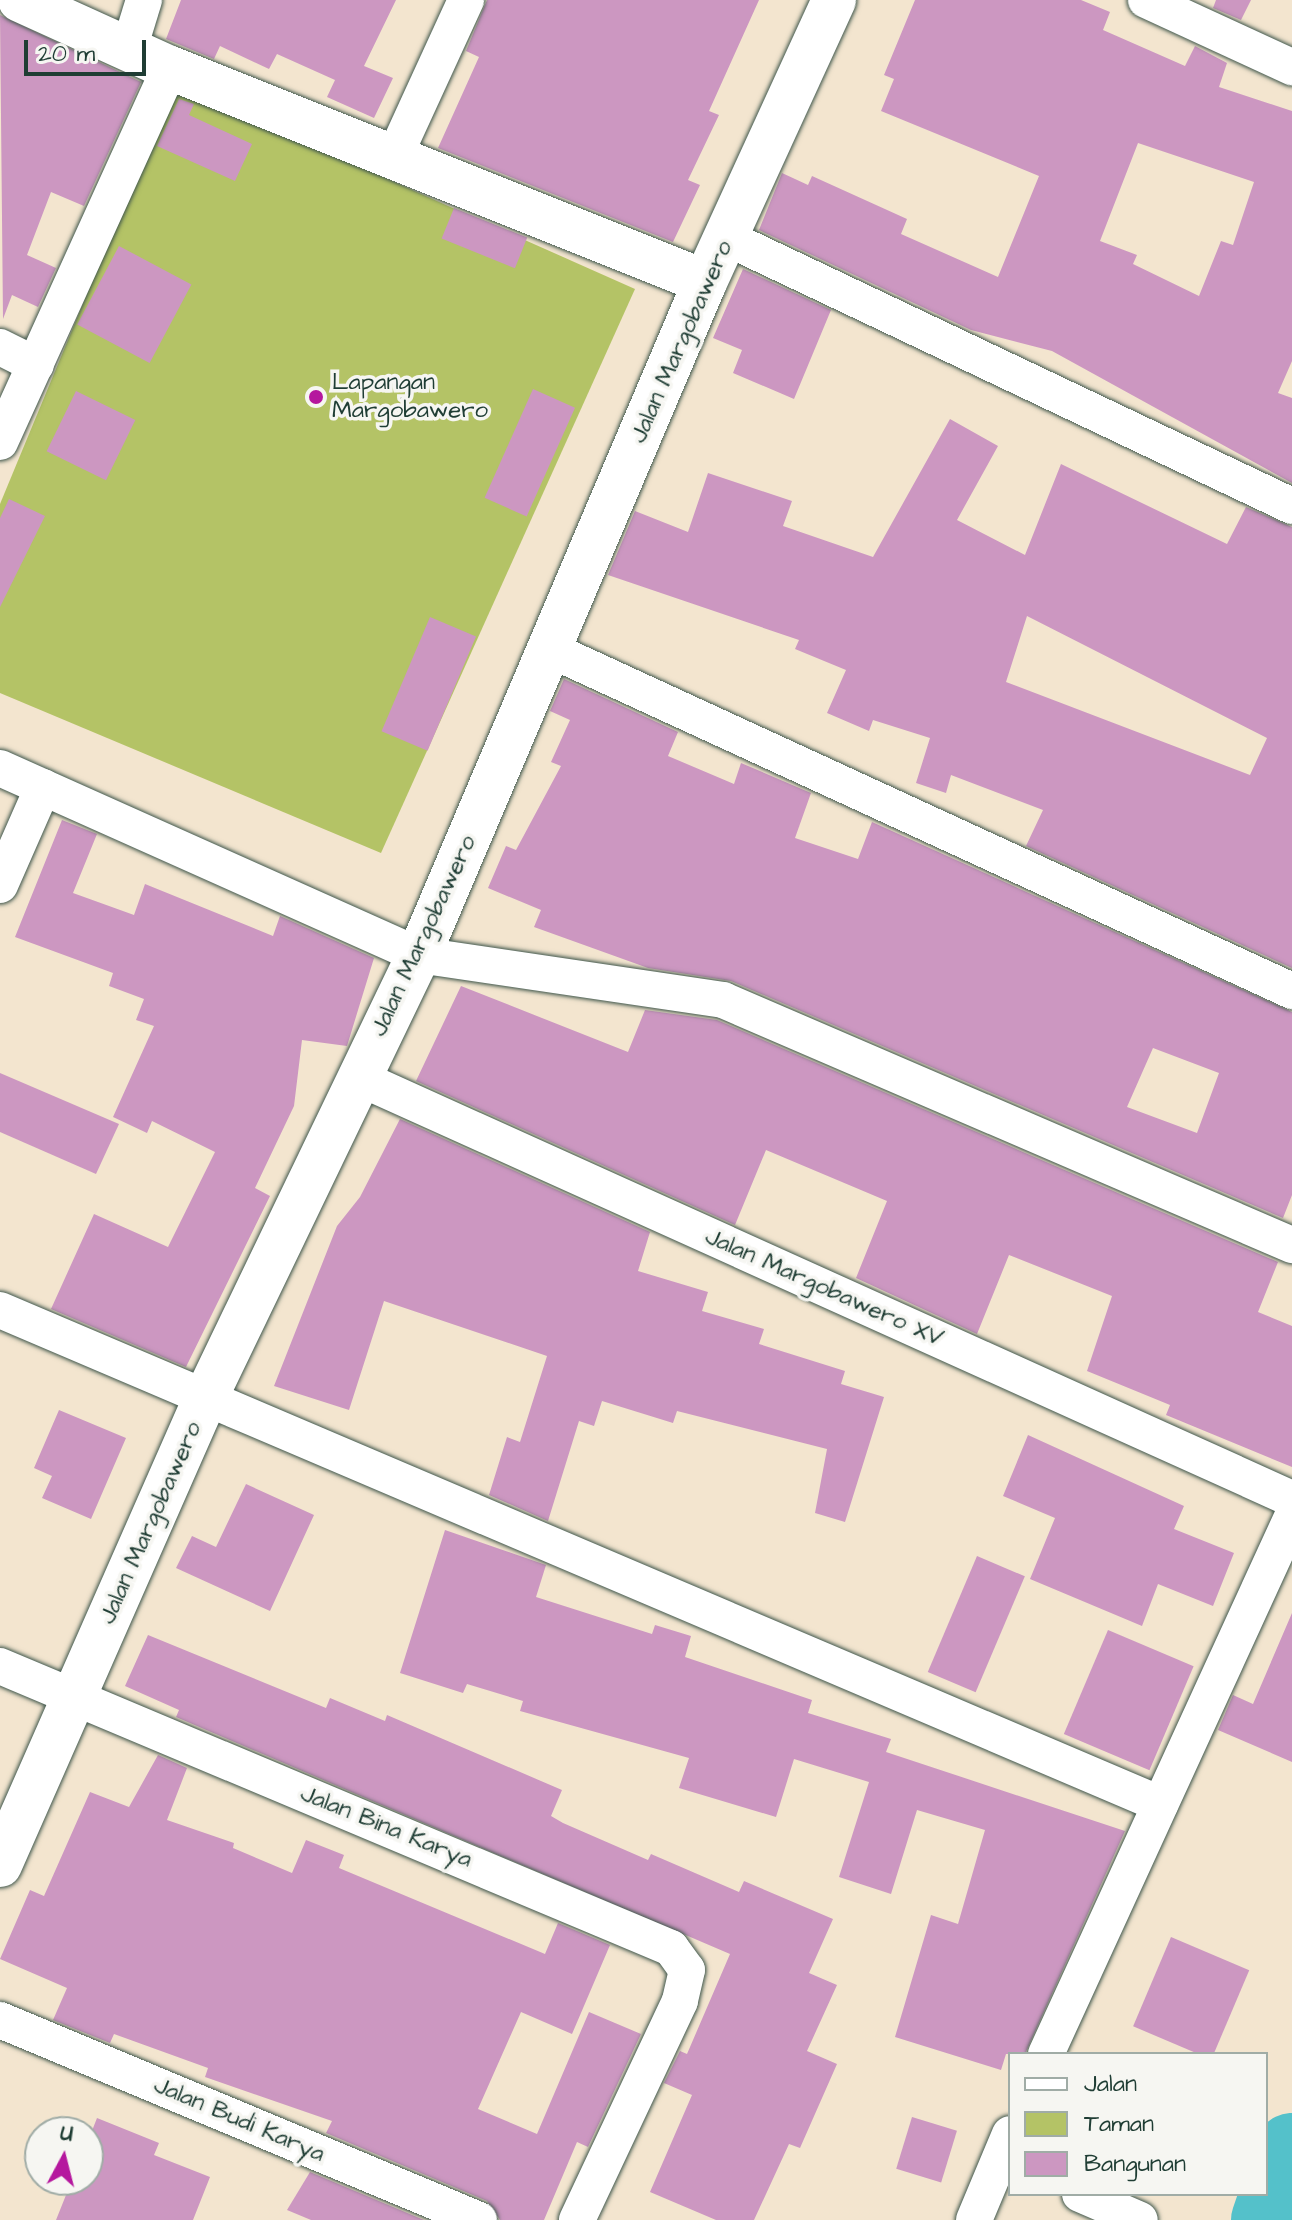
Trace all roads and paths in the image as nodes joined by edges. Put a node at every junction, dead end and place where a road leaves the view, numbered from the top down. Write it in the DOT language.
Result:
graph roads {
  1 [pos="20,0"];
  2 [pos="144,0"];
  3 [pos="466,0"];
  4 [pos="834,0"];
  5 [pos="1146,0"];
  6 [pos="129,49"];
  7 [pos="1292,67"];
  8 [pos="170,68"];
  9 [pos="396,153"];
  10 [pos="727,238"];
  11 [pos="705,282"];
  12 [pos="0,347"];
  13 [pos="36,365"];
  14 [pos="0,442"];
  15 [pos="1292,506"];
  16 [pos="551,650"];
  17 [pos="0,768"];
  18 [pos="43,787"];
  19 [pos="0,885"];
  20 [pos="419,955"];
  21 [pos="1292,991"];
  22 [pos="357,1077"];
  23 [pos="1292,1245"];
  24 [pos="0,1310"];
  25 [pos="205,1399"];
  26 [pos="1292,1499"];
  27 [pos="1292,1517"];
  28 [pos="0,1666"];
  29 [pos="74,1699"];
  30 [pos="1160,1804"];
  31 [pos="0,1865"];
  32 [pos="0,2020"];
  33 [pos="1047,2052"];
  34 [pos="1006,2152"];
  35 [pos="1085,2196"];
  36 [pos="479,2220"];
  37 [pos="577,2220"];
  38 [pos="974,2220"];
  39 [pos="1140,2220"];
  1 -- 6 [label="street"];
  2 -- 6 [label="street"];
  3 -- 9 [label="street"];
  4 -- 10 [label="street, Jalan Margobawero"];
  5 -- 7 [label="street"];
  6 -- 8 [label="street"];
  8 -- 9 [label="street"];
  8 -- 13 [label="street"];
  9 -- 11 [label="street"];
  10 -- 11 [label="street, Jalan Margobawero"];
  10 -- 15 [label="street"];
  11 -- 16 [label="street, Jalan Margobawero"];
  12 -- 13 [label="street"];
  13 -- 14 [label="street"];
  16 -- 20 [label="street, Jalan Margobawero"];
  16 -- 21 [label="street"];
  17 -- 18 [label="street"];
  18 -- 19 [label="street"];
  18 -- 20 [label="street"];
  20 -- 22 [label="street, Jalan Margobawero"];
  20 -- 23 [label="street"];
  22 -- 25 [label="street, Jalan Margobawero"];
  22 -- 26 [label="street, Jalan Margobawero XV"];
  24 -- 25 [label="street"];
  25 -- 29 [label="street, Jalan Margobawero"];
  25 -- 30 [label="street"];
  27 -- 30 [label="street"];
  28 -- 29 [label="street, Jalan Bina Karya"];
  29 -- 31 [label="street, Jalan Margobawero"];
  29 -- 37 [label="street, Jalan Bina Karya"];
  30 -- 33 [label="street"];
  32 -- 36 [label="street, Jalan Budi Karya"];
  34 -- 38 [label="street"];
  35 -- 39 [label="street"];
}
